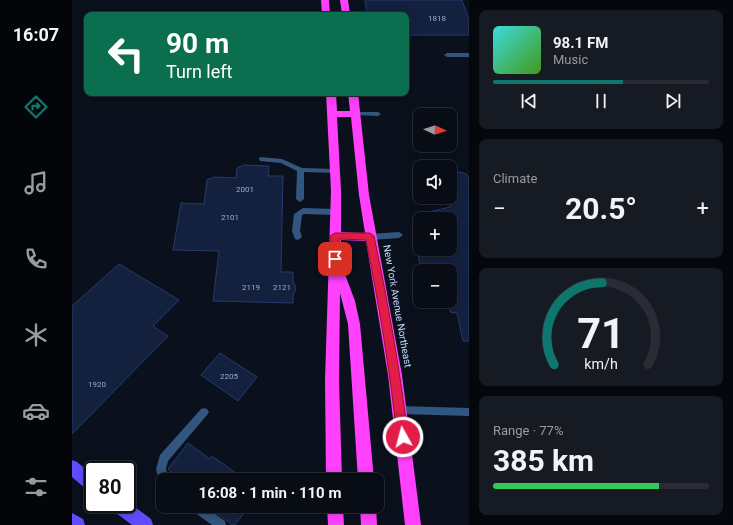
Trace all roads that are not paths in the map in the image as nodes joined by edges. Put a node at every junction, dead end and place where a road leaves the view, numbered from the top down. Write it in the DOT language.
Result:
graph roads {
  1 [pos="325,0"];
  2 [pos="344,0"];
  3 [pos="326,12"];
  4 [pos="346,12"];
  5 [pos="447,55"];
  6 [pos="469,55"];
  7 [pos="331,96"];
  8 [pos="353,96"];
  9 [pos="332,114"];
  10 [pos="355,114"];
  11 [pos="378,114"];
  12 [pos="262,159"];
  13 [pos="301,170"];
  14 [pos="336,171"];
  15 [pos="300,199"];
  16 [pos="336,212"];
  17 [pos="399,235"];
  18 [pos="335,236"];
  19 [pos="370,236"];
  20 [pos="298,237"];
  21 [pos="335,259"];
  22 [pos="400,410"];
  23 [pos="204,412"];
  24 [pos="469,412"];
  25 [pos="72,467"];
  26 [pos="162,473"];
  27 [pos="334,473"];
  28 [pos="365,473"];
  29 [pos="84,477"];
  30 [pos="130,513"];
  31 [pos="205,513"];
  32 [pos="335,513"];
  33 [pos="368,513"];
  34 [pos="72,521"];
  35 [pos="77,525"];
  36 [pos="145,525"];
  37 [pos="221,525"];
  38 [pos="336,525"];
  39 [pos="369,525"];
  40 [pos="413,525"];
  1 -- 3 [label="highway"];
  2 -- 4 [label="highway"];
  5 -- 6 [label="lane"];
  7 -- 9 [label="highway"];
  8 -- 10 [label="highway, New York Avenue Northeast"];
  9 -- 10 [label="highway"];
  9 -- 14 [label="highway"];
  10 -- 11 [label="lane"];
  10 -- 19 [label="highway, New York Avenue Northeast"];
  12 -- 13 [label="lane"];
  13 -- 14 [label="lane"];
  13 -- 15 [label="lane"];
  14 -- 16 [label="highway"];
  16 -- 18 [label="highway"];
  16 -- 20 [label="lane"];
  17 -- 19 [label="lane"];
  18 -- 19 [label="highway"];
  18 -- 21 [label="highway"];
  19 -- 22 [label="highway, New York Avenue Northeast"];
  21 -- 27 [label="highway"];
  21 -- 28 [label="highway"];
  22 -- 24 [label="lane"];
  22 -- 40 [label="highway, New York Avenue Northeast"];
  23 -- 26 [label="lane"];
  25 -- 29 [label="main road"];
  30 -- 36 [label="main road"];
  31 -- 37 [label="lane"];
  32 -- 38 [label="highway"];
  33 -- 39 [label="highway"];
  34 -- 35 [label="main road"];
}
